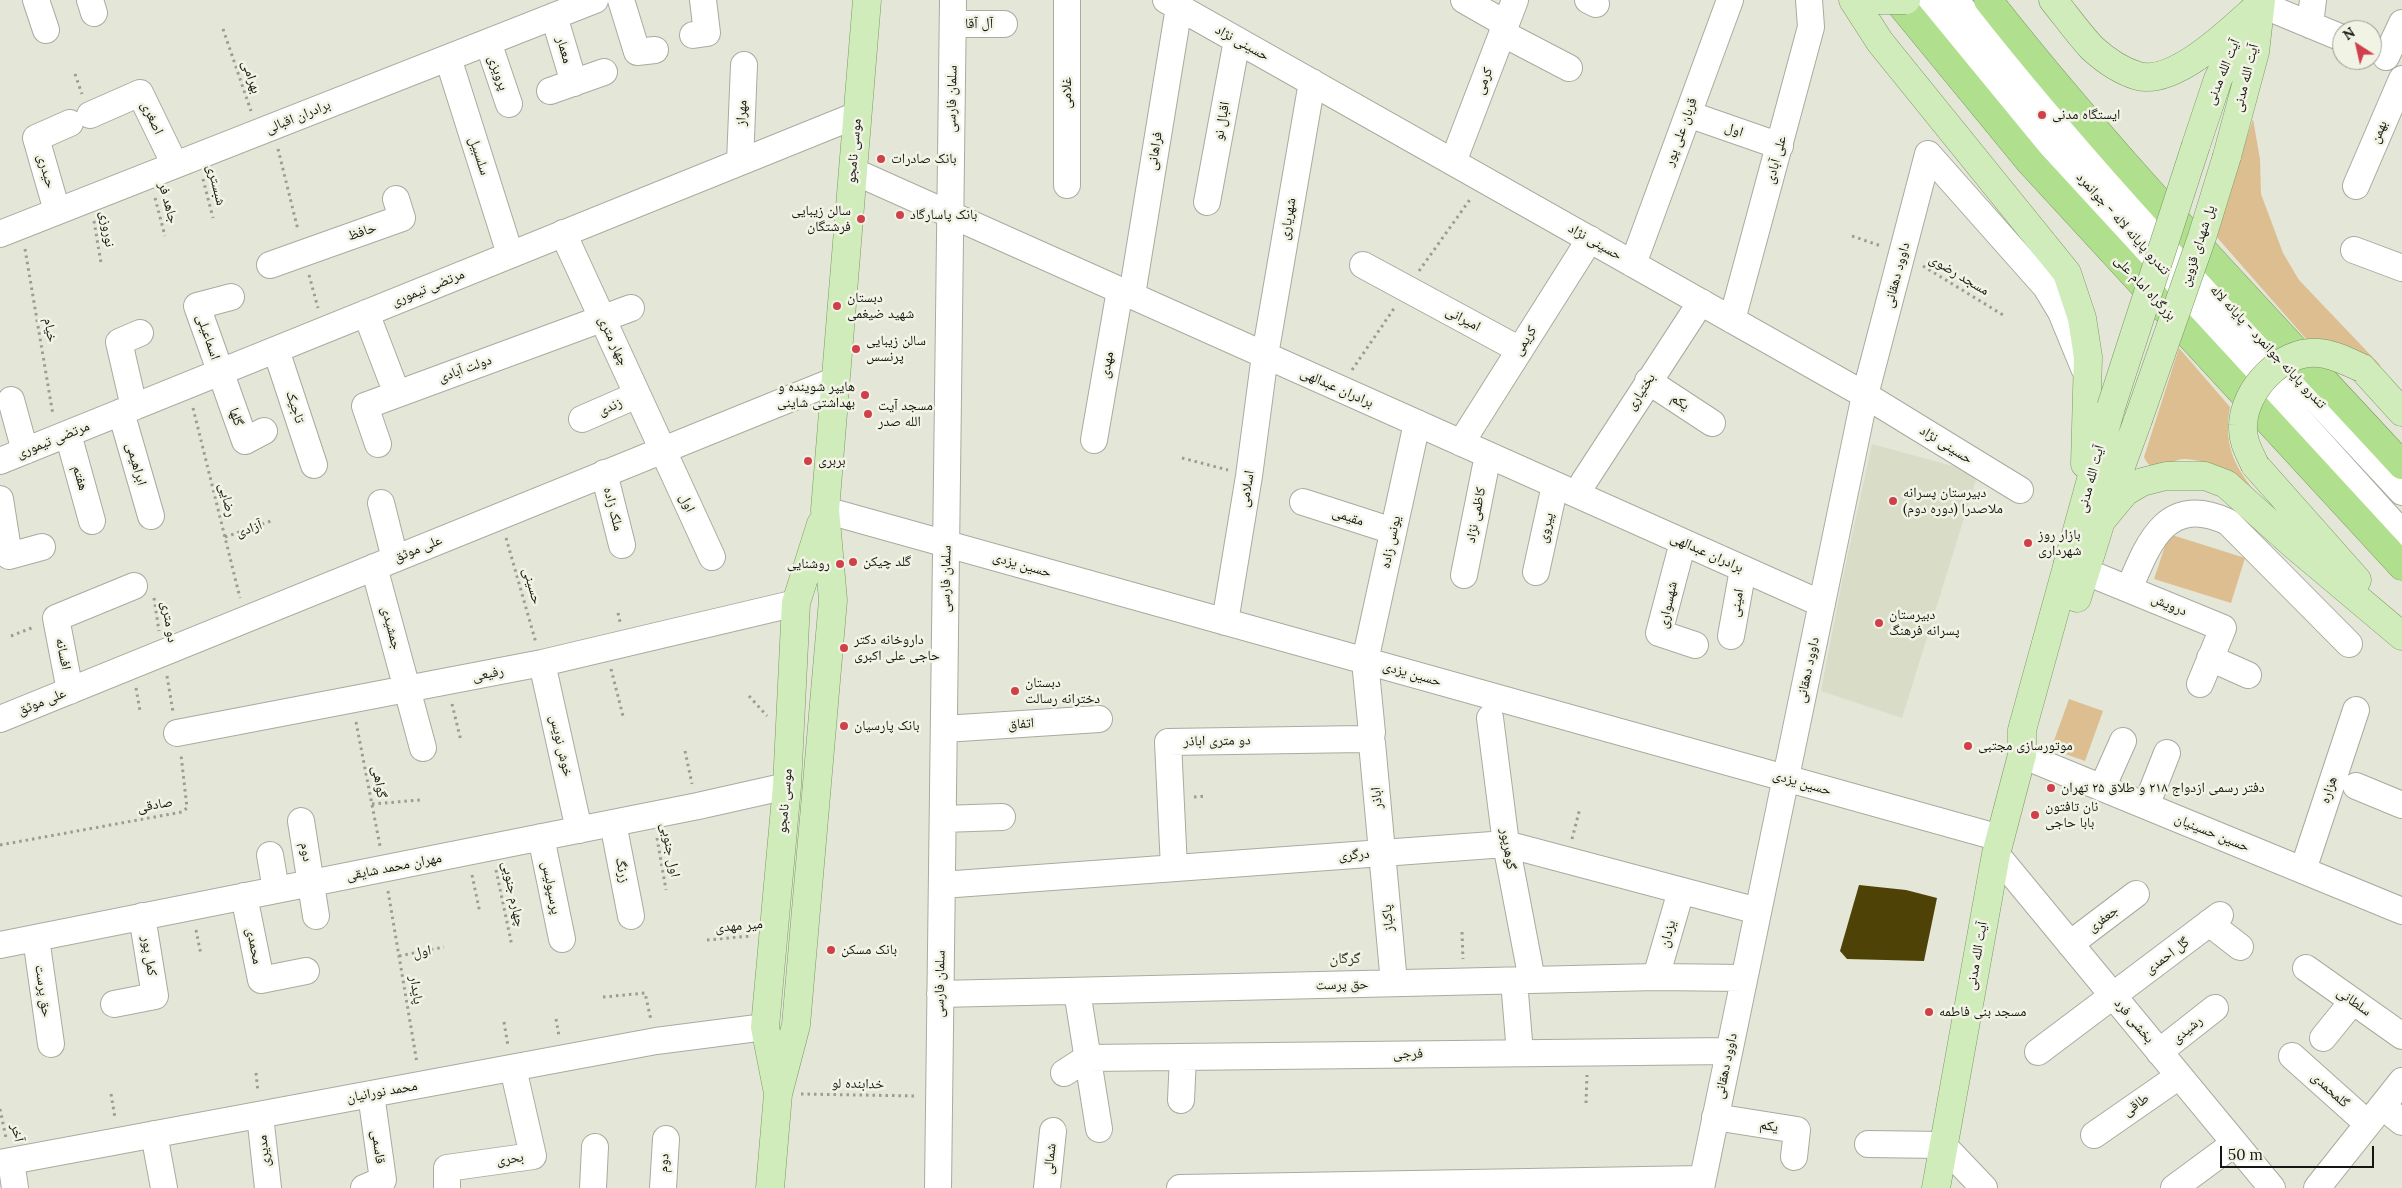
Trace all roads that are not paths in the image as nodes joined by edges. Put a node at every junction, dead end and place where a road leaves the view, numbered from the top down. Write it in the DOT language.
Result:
graph roads {
  1 [pos="36,0"];
  2 [pos="595,0"];
  3 [pos="621,0"];
  4 [pos="704,0"];
  5 [pos="867,0"];
  6 [pos="1067,0"];
  7 [pos="1464,0"];
  8 [pos="1515,0"];
  9 [pos="1730,0"];
  10 [pos="1808,0"];
  11 [pos="1853,0"];
  12 [pos="1878,0"];
  13 [pos="1897,0"];
  14 [pos="1906,0"];
  15 [pos="1929,0"];
  16 [pos="1955,0"];
  17 [pos="1988,0"];
  18 [pos="2053,0"];
  19 [pos="2260,2"];
  20 [pos="1172,4"];
  21 [pos="953,12"];
  22 [pos="2312,12"];
  23 [pos="554,16"];
  24 [pos="2402,23"];
  25 [pos="1004,24"];
  26 [pos="1504,29"];
  27 [pos="2332,29"];
  28 [pos="46,30"];
  29 [pos="693,35"];
  30 [pos="1237,40"];
  31 [pos="488,42"];
  32 [pos="655,50"];
  33 [pos="2387,57"];
  34 [pos="448,58"];
  35 [pos="744,65"];
  36 [pos="1569,68"];
  37 [pos="604,72"];
  38 [pos="2402,78"];
  39 [pos="1312,82"];
  40 [pos="509,104"];
  41 [pos="1688,114"];
  42 [pos="857,115"];
  43 [pos="80,119"];
  44 [pos="1780,146"];
  45 [pos="2227,156"];
  46 [pos="186,161"];
  47 [pos="740,162"];
  48 [pos="1452,162"];
  49 [pos="853,171"];
  50 [pos="1067,185"];
  51 [pos="2356,186"];
  52 [pos="396,199"];
  53 [pos="1207,202"];
  54 [pos="57,211"];
  55 [pos="950,214"];
  56 [pos="10,230"];
  57 [pos="564,233"];
  58 [pos="1590,240"];
  59 [pos="2354,250"];
  60 [pos="510,254"];
  61 [pos="1632,264"];
  62 [pos="270,265"];
  63 [pos="1363,265"];
  64 [pos="2402,268"];
  65 [pos="1126,293"];
  66 [pos="230,297"];
  67 [pos="1701,302"];
  68 [pos="631,308"];
  69 [pos="366,313"];
  70 [pos="602,318"];
  71 [pos="1732,320"];
  72 [pos="140,333"];
  73 [pos="276,350"];
  74 [pos="1520,350"];
  75 [pos="1265,355"];
  76 [pos="220,372"];
  77 [pos="2087,375"];
  78 [pos="836,380"];
  79 [pos="1648,381"];
  80 [pos="396,394"];
  81 [pos="637,395"];
  82 [pos="1865,395"];
  83 [pos="11,400"];
  84 [pos="2111,407"];
  85 [pos="128,409"];
  86 [pos="2402,412"];
  87 [pos="582,419"];
  88 [pos="2138,420"];
  89 [pos="1712,422"];
  90 [pos="1417,423"];
  91 [pos="264,432"];
  92 [pos="62,436"];
  93 [pos="1094,440"];
  94 [pos="1461,443"];
  95 [pos="378,444"];
  96 [pos="662,450"];
  97 [pos="25,451"];
  98 [pos="1488,455"];
  99 [pos="0,461"];
  100 [pos="314,465"];
  101 [pos="2402,466"];
  102 [pos="604,473"];
  103 [pos="1583,483"];
  104 [pos="1555,485"];
  105 [pos="2020,490"];
  106 [pos="2402,492"];
  107 [pos="0,499"];
  108 [pos="1303,502"];
  109 [pos="382,503"];
  110 [pos="825,510"];
  111 [pos="151,516"];
  112 [pos="2091,518"];
  113 [pos="92,521"];
  114 [pos="1393,532"];
  115 [pos="2402,533"];
  116 [pos="1683,542"];
  117 [pos="946,544"];
  118 [pos="622,545"];
  119 [pos="42,547"];
  120 [pos="712,557"];
  121 [pos="385,563"];
  122 [pos="2402,566"];
  123 [pos="2076,568"];
  124 [pos="1743,569"];
  125 [pos="1536,572"];
  126 [pos="1464,575"];
  127 [pos="2129,589"];
  128 [pos="144,591"];
  129 [pos="796,603"];
  130 [pos="1822,604"];
  131 [pos="1225,622"];
  132 [pos="2402,630"];
  133 [pos="1731,636"];
  134 [pos="2402,636"];
  135 [pos="2350,644"];
  136 [pos="1695,645"];
  137 [pos="2210,658"];
  138 [pos="1365,661"];
  139 [pos="542,663"];
  140 [pos="2248,675"];
  141 [pos="2200,684"];
  142 [pos="407,689"];
  143 [pos="70,691"];
  144 [pos="2356,710"];
  145 [pos="1490,718"];
  146 [pos="0,719"];
  147 [pos="1099,719"];
  148 [pos="944,729"];
  149 [pos="177,732"];
  150 [pos="1369,738"];
  151 [pos="2123,742"];
  152 [pos="423,748"];
  153 [pos="2167,753"];
  154 [pos="2022,755"];
  155 [pos="1786,778"];
  156 [pos="787,786"];
  157 [pos="2356,786"];
  158 [pos="2102,788"];
  159 [pos="816,789"];
  160 [pos="2402,805"];
  161 [pos="2146,806"];
  162 [pos="1002,817"];
  163 [pos="943,819"];
  164 [pos="301,821"];
  165 [pos="613,823"];
  166 [pos="579,830"];
  167 [pos="541,837"];
  168 [pos="1506,844"];
  169 [pos="1998,846"];
  170 [pos="1382,853"];
  171 [pos="270,855"];
  172 [pos="1174,868"];
  173 [pos="2303,870"];
  174 [pos="311,883"];
  175 [pos="942,885"];
  176 [pos="276,890"];
  177 [pos="1681,890"];
  178 [pos="2136,894"];
  179 [pos="244,896"];
  180 [pos="1758,911"];
  181 [pos="2402,911"];
  182 [pos="142,916"];
  183 [pos="316,916"];
  184 [pos="631,916"];
  185 [pos="36,938"];
  186 [pos="562,939"];
  187 [pos="2070,944"];
  188 [pos="0,945"];
  189 [pos="2240,947"];
  190 [pos="2306,968"];
  191 [pos="306,971"];
  192 [pos="1656,977"];
  193 [pos="1744,978"];
  194 [pos="1523,980"];
  195 [pos="1394,983"];
  196 [pos="1077,991"];
  197 [pos="940,994"];
  198 [pos="2113,996"];
  199 [pos="2353,1001"];
  200 [pos="114,1004"];
  201 [pos="2214,1008"];
  202 [pos="765,1027"];
  203 [pos="2402,1036"];
  204 [pos="2323,1038"];
  205 [pos="51,1044"];
  206 [pos="1729,1051"];
  207 [pos="2038,1052"];
  208 [pos="2160,1052"];
  209 [pos="1520,1053"];
  210 [pos="2292,1056"];
  211 [pos="1183,1057"];
  212 [pos="1087,1058"];
  213 [pos="513,1068"];
  214 [pos="1064,1073"];
  215 [pos="2179,1076"];
  216 [pos="2402,1081"];
  217 [pos="371,1094"];
  218 [pos="778,1094"];
  219 [pos="1181,1100"];
  220 [pos="260,1115"];
  221 [pos="2375,1115"];
  222 [pos="1715,1117"];
  223 [pos="2402,1122"];
  224 [pos="1099,1129"];
  225 [pos="1053,1131"];
  226 [pos="154,1134"];
  227 [pos="2094,1135"];
  228 [pos="666,1139"];
  229 [pos="1868,1144"];
  230 [pos="1943,1144"];
  231 [pos="2235,1144"];
  232 [pos="595,1147"];
  233 [pos="1794,1156"];
  234 [pos="6,1162"];
  235 [pos="1702,1184"];
  236 [pos="1547,1185"];
  237 [pos="1450,1186"];
  238 [pos="16,1188"];
  239 [pos="164,1188"];
  240 [pos="268,1188"];
  241 [pos="364,1188"];
  242 [pos="448,1188"];
  243 [pos="593,1188"];
  244 [pos="663,1188"];
  245 [pos="770,1188"];
  246 [pos="938,1188"];
  247 [pos="1047,1188"];
  248 [pos="1180,1188"];
  249 [pos="1936,1188"];
  250 [pos="1984,1188"];
  251 [pos="2174,1188"];
  252 [pos="2272,1188"];
  253 [pos="2317,1188"];
  1 -- 28 [label="street"];
  2 -- 23 [label="street, برادران اقبالی"];
  3 -- 32 [label="street"];
  4 -- 29 [label="street"];
  5 -- 42 [label="main road, موسی نامجو"];
  6 -- 50 [label="street, غلامی"];
  7 -- 26 [label="street"];
  8 -- 26 [label="street, کرمی"];
  9 -- 41 [label="street, قربان علی پور"];
  10 -- 44 [label="street, علی آبادی"];
  11 -- 77 [label="main road"];
  12 -- 14 [label="main road, bridge"];
  13 -- 122 [label="highway, بزرگراه امام علی"];
  15 -- 115 [label="street, تندرو پایانه لاله - جوانمرد"];
  16 -- 106 [label="street, تندرو پایانه جوانمرد - پایانه لاله"];
  17 -- 101 [label="highway"];
  18 -- 19 [label="main road"];
  19 -- 22 [label="street"];
  19 -- 45 [label="main road, آیت الله مدنی"];
  19 -- 84 [label="main road, آیت‌ الله مدنی, bridge"];
  20 -- 30 [label="street, حسینی نژاد"];
  20 -- 65 [label="street, فراهانی"];
  21 -- 25 [label="street, آل آقا"];
  21 -- 55 [label="street, سلمان فارسی"];
  22 -- 27 [label="street"];
  23 -- 31 [label="street, برادران اقبالی"];
  23 -- 37 [label="street, معمار"];
  24 -- 33 [label="street"];
  26 -- 36 [label="street"];
  26 -- 48 [label="street, کرمی"];
  30 -- 39 [label="street, حسینی نژاد"];
  30 -- 53 [label="street, اقبال نو"];
  31 -- 34 [label="street, برادران اقبالی"];
  31 -- 40 [label="street, پرویزی"];
  34 -- 46 [label="street, برادران اقبالی"];
  34 -- 60 [label="street, سلسبیل"];
  35 -- 47 [label="street, مهراز"];
  38 -- 51 [label="street, بهمن"];
  39 -- 48 [label="street, حسینی نژاد"];
  39 -- 75 [label="street, شهریاری"];
  41 -- 44 [label="street, اول"];
  41 -- 61 [label="street, قربان علی پور"];
  42 -- 47 [label="street, مرتضی تیموری"];
  42 -- 49 [label="main road, موسی نامجو"];
  43 -- 46 [label="street, اصغری"];
  43 -- 54 [label="street, حیدری"];
  44 -- 71 [label="street, علی آبادی"];
  45 -- 88 [label="main road, پل شهدای قزوین, bridge"];
  46 -- 54 [label="street, برادران اقبالی"];
  47 -- 57 [label="street, مرتضی تیموری"];
  48 -- 58 [label="street, حسینی نژاد"];
  49 -- 55 [label="street, برادران عبدالهی"];
  49 -- 78 [label="main road, موسی نامجو"];
  52 -- 62 [label="street, حافظ"];
  54 -- 56 [label="street, برادران اقبالی"];
  55 -- 65 [label="street, برادران عبدالهی"];
  55 -- 117 [label="street, سلمان فارسی"];
  57 -- 60 [label="street, مرتضی تیموری"];
  57 -- 70 [label="street, چهار متری"];
  58 -- 61 [label="street, حسینی نژاد"];
  58 -- 74 [label="street, کریمی"];
  59 -- 64 [label="street"];
  60 -- 69 [label="street, مرتضی تیموری"];
  61 -- 67 [label="street, حسینی نژاد"];
  63 -- 74 [label="street, امیرانی"];
  65 -- 75 [label="street, برادران عبدالهی"];
  65 -- 93 [label="street, مهدی"];
  66 -- 76 [label="street, اسماعیلی"];
  67 -- 71 [label="street, حسینی نژاد"];
  67 -- 79 [label="street, بختیاری"];
  68 -- 70 [label="street, دولت آبادی"];
  69 -- 73 [label="street, مرتضی تیموری"];
  69 -- 80 [label="street"];
  70 -- 80 [label="street, دولت آبادی"];
  70 -- 81 [label="street, چهار متری"];
  71 -- 82 [label="street, حسینی نژاد"];
  72 -- 85 [label="street, ابراهیمی"];
  73 -- 76 [label="street, مرتضی تیموری"];
  73 -- 100 [label="street, تاجیک"];
  74 -- 94 [label="street, کریمی"];
  75 -- 90 [label="street, برادران عبدالهی"];
  75 -- 131 [label="street, اسلامی"];
  76 -- 85 [label="street, مرتضی تیموری"];
  76 -- 91 [label="street, گلها"];
  77 -- 82 [label="street, داوود دهقانی"];
  77 -- 112 [label="main road"];
  78 -- 96 [label="street, علی موثق"];
  78 -- 110 [label="main road, موسی نامجو"];
  79 -- 89 [label="street, یکم"];
  79 -- 103 [label="street, بختیاری"];
  80 -- 95 [label="street, دولت آبادی"];
  81 -- 87 [label="street, زندی"];
  81 -- 96 [label="street, چهار متری"];
  82 -- 105 [label="street, حسینی نژاد"];
  82 -- 130 [label="street, داوود دهقانی"];
  83 -- 97 [label="street"];
  84 -- 112 [label="main road, آیت الله مدنی"];
  85 -- 92 [label="street, مرتضی تیموری"];
  85 -- 111 [label="street, ابراهیمی"];
  86 -- 132 [label="main road, bridge"];
  88 -- 112 [label="main road, آیت الله مدنی"];
  90 -- 94 [label="street, برادران عبدالهی"];
  90 -- 114 [label="street, یونس زاده"];
  92 -- 97 [label="street, مرتضی تیموری"];
  92 -- 113 [label="street, هفتم"];
  94 -- 98 [label="street, برادران عبدالهی"];
  96 -- 102 [label="street, علی موثق"];
  96 -- 120 [label="street, اول"];
  97 -- 99 [label="street, مرتضی تیموری"];
  98 -- 104 [label="street, برادران عبدالهی"];
  98 -- 126 [label="street, کاظمی نژاد"];
  102 -- 118 [label="street, ملک زاده"];
  102 -- 121 [label="street, علی موثق"];
  104 -- 116 [label="street, برادران عبدالهی"];
  104 -- 125 [label="street, پیروی"];
  107 -- 119 [label="street"];
  108 -- 114 [label="street, مقیمی"];
  109 -- 121 [label="street, جمشیدی"];
  110 -- 117 [label="street, حسین یزدی"];
  110 -- 129 [label="main road, موسی نامجو"];
  110 -- 159 [label="main road, موسی نامجو"];
  112 -- 123 [label="main road, آیت الله مدنی"];
  112 -- 134 [label="main road"];
  114 -- 138 [label="street, یونس زاده"];
  116 -- 124 [label="street, برادران عبدالهی"];
  116 -- 136 [label="street, شهسواری"];
  117 -- 131 [label="street, حسین یزدی"];
  117 -- 148 [label="street, سلمان فارسی"];
  121 -- 142 [label="street, جمشیدی"];
  121 -- 143 [label="street, علی موثق"];
  123 -- 127 [label="street, درویش"];
  123 -- 154 [label="main road, آیت الله مدنی"];
  124 -- 130 [label="street, برادران عبدالهی"];
  124 -- 133 [label="street, امینی"];
  127 -- 135 [label="street"];
  127 -- 137 [label="street, درویش"];
  128 -- 143 [label="street, افسانه"];
  129 -- 139 [label="street, رفیعی"];
  129 -- 156 [label="main road, موسی نامجو"];
  130 -- 155 [label="street, داوود دهقانی"];
  131 -- 138 [label="street, حسین یزدی"];
  137 -- 140 [label="street"];
  137 -- 141 [label="street, درویش"];
  138 -- 150 [label="street, اباذر"];
  138 -- 155 [label="street, حسین یزدی"];
  139 -- 142 [label="street, رفیعی"];
  139 -- 166 [label="street, خوش نویس"];
  142 -- 149 [label="street, رفیعی"];
  142 -- 152 [label="street, جمشیدی"];
  143 -- 146 [label="street, علی موثق"];
  144 -- 173 [label="street, هزاره"];
  145 -- 168 [label="street, گوهرپور"];
  147 -- 148 [label="street, اتفاق"];
  148 -- 163 [label="street, سلمان فارسی"];
  150 -- 170 [label="street, اباذر"];
  150 -- 172 [label="street, دو متری اباذر"];
  151 -- 158 [label="street"];
  153 -- 161 [label="street"];
  154 -- 158 [label="street, حسین حسینیان"];
  154 -- 169 [label="main road, آیت الله مدنی"];
  155 -- 169 [label="street, حسین یزدی"];
  155 -- 180 [label="street, داوود دهقانی"];
  156 -- 159 [label="main road"];
  156 -- 165 [label="street, مهران محمد شایقی"];
  156 -- 202 [label="main road, موسی نامجو"];
  157 -- 160 [label="street"];
  158 -- 161 [label="street, حسین حسینیان"];
  159 -- 218 [label="main road, موسی نامجو"];
  161 -- 173 [label="street, حسین حسینیان"];
  162 -- 163 [label="street"];
  163 -- 175 [label="street, سلمان فارسی"];
  164 -- 174 [label="street, دوم"];
  165 -- 166 [label="street, مهران محمد شایقی"];
  165 -- 184 [label="street, زرنگ"];
  166 -- 167 [label="street, مهران محمد شایقی"];
  167 -- 174 [label="street, مهران محمد شایقی"];
  167 -- 186 [label="street, پرسپولیس"];
  168 -- 170 [label="street, درگری"];
  168 -- 177 [label="street, درگری"];
  168 -- 194 [label="street, گوهرپور"];
  169 -- 187 [label="street, بخشی فرد"];
  169 -- 230 [label="main road, آیت الله مدنی"];
  170 -- 172 [label="street, درگری"];
  170 -- 195 [label="street, پاکباز"];
  171 -- 176 [label="street"];
  172 -- 175 [label="street, درگری"];
  173 -- 181 [label="street, حسین حسینیان"];
  174 -- 176 [label="street, مهران محمد شایقی"];
  174 -- 183 [label="street, دوم"];
  175 -- 197 [label="street, سلمان فارسی"];
  176 -- 179 [label="street, مهران محمد شایقی"];
  177 -- 180 [label="street, درگری"];
  177 -- 192 [label="street, یزدان"];
  178 -- 187 [label="street, جعفری"];
  179 -- 182 [label="street, مهران محمد شایقی"];
  179 -- 191 [label="street, محمدی"];
  180 -- 193 [label="street, داوود دهقانی"];
  182 -- 185 [label="street, مهران محمد شایقی"];
  182 -- 200 [label="street, کمل پور"];
  185 -- 188 [label="street, مهران محمد شایقی"];
  185 -- 205 [label="street, حق پرست"];
  187 -- 198 [label="street, بخشی فرد"];
  189 -- 198 [label="street, گل احمدی"];
  190 -- 199 [label="street, سلطانی"];
  192 -- 193 [label="street, حق پرست"];
  192 -- 194 [label="street, حق پرست"];
  193 -- 206 [label="street, داوود دهقانی"];
  194 -- 195 [label="street, حق پرست"];
  194 -- 209 [label="street, گوهرپور"];
  195 -- 196 [label="street, حق پرست"];
  196 -- 197 [label="street, حق پرست"];
  196 -- 212 [label="street"];
  197 -- 246 [label="street, سلمان فارسی"];
  198 -- 207 [label="street, گل احمدی"];
  198 -- 208 [label="street, بخشی فرد"];
  199 -- 203 [label="street, سلطانی"];
  199 -- 204 [label="street"];
  201 -- 208 [label="street, رشیدی"];
  202 -- 213 [label="street, محمد نورانیان"];
  202 -- 218 [label="main road, موسی نامجو"];
  206 -- 209 [label="street, فرجی"];
  206 -- 222 [label="street, داوود دهقانی"];
  208 -- 215 [label="street, بخشی فرد"];
  209 -- 211 [label="street, فرجی"];
  210 -- 221 [label="street, گلمحمدی"];
  211 -- 212 [label="street, فرجی"];
  211 -- 219 [label="street"];
  212 -- 214 [label="street"];
  212 -- 224 [label="street"];
  213 -- 217 [label="street, محمد نورانیان"];
  213 -- 242 [label="street, بحری"];
  215 -- 227 [label="street, طاقی"];
  215 -- 231 [label="street, بخشی فرد"];
  216 -- 221 [label="street"];
  217 -- 220 [label="street, محمد نورانیان"];
  217 -- 241 [label="street, قاسمی"];
  218 -- 245 [label="main road, موسی نامجو"];
  220 -- 226 [label="street, محمد نورانیان"];
  220 -- 240 [label="street, مدیری"];
  221 -- 223 [label="street, گلمحمدی"];
  221 -- 253 [label="street"];
  222 -- 233 [label="street, یکم"];
  222 -- 235 [label="street, داوود دهقانی"];
  225 -- 247 [label="street, شمالی"];
  226 -- 234 [label="street, محمد نورانیان"];
  226 -- 239 [label="street"];
  228 -- 244 [label="street, دوم"];
  229 -- 230 [label="street"];
  230 -- 249 [label="main road, آیت الله مدنی"];
  230 -- 250 [label="street"];
  231 -- 251 [label="street"];
  231 -- 252 [label="street, بخشی فرد"];
  232 -- 243 [label="street"];
  234 -- 238 [label="street"];
  235 -- 236 [label="street"];
  236 -- 237 [label="street"];
  237 -- 248 [label="street"];
}
